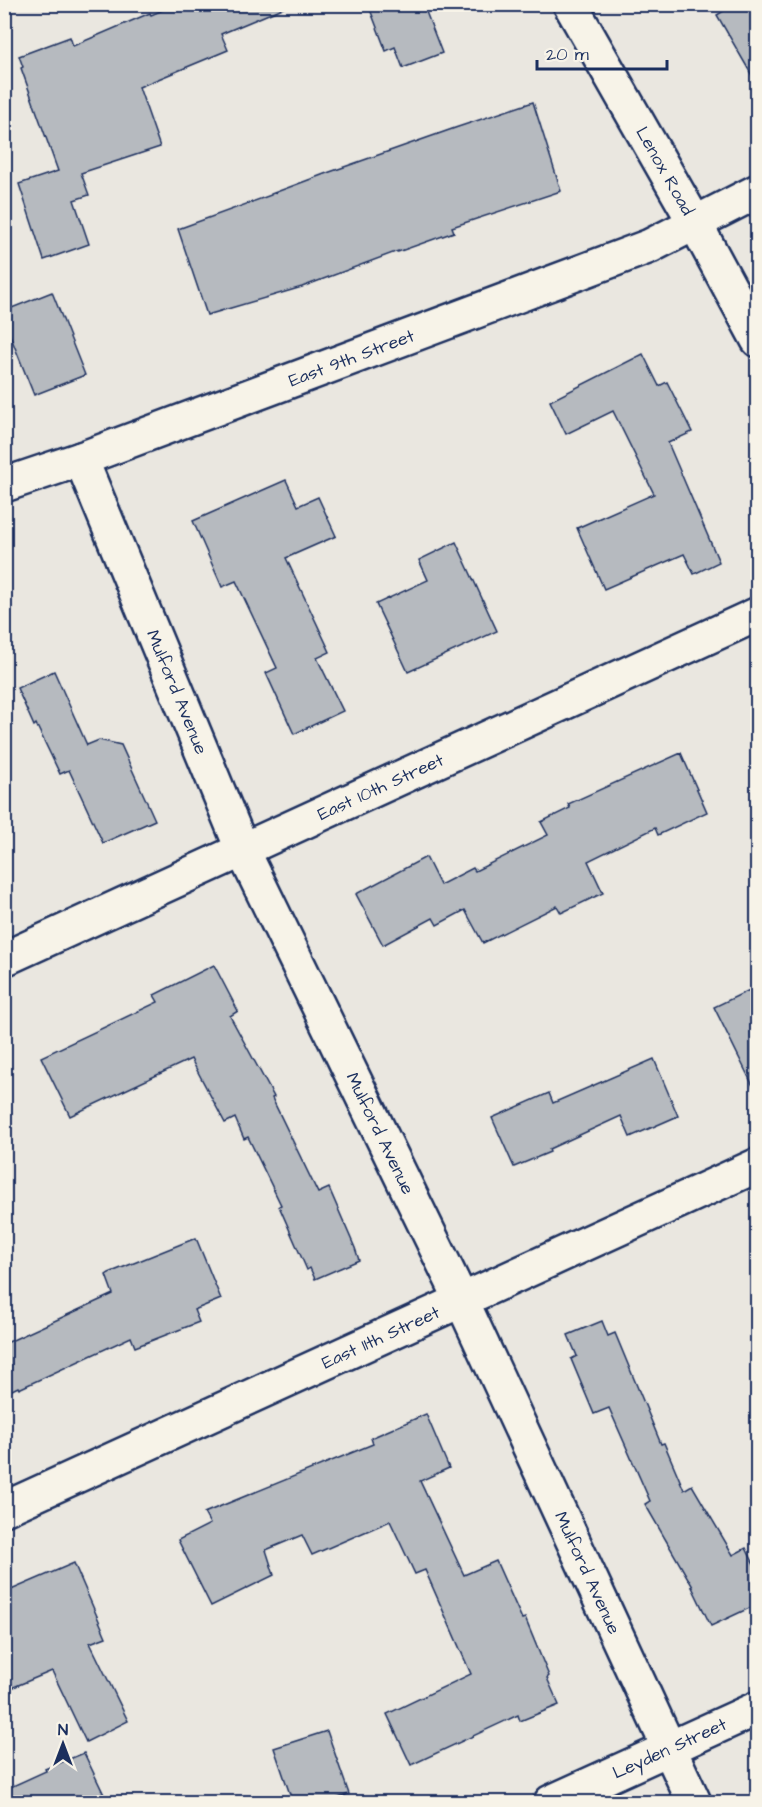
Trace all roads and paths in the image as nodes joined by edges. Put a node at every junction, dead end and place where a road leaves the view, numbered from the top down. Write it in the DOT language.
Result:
graph roads {
  1 [pos="570,4"];
  2 [pos="758,191"];
  3 [pos="695,223"];
  4 [pos="758,340"];
  5 [pos="81,459"];
  6 [pos="4,485"];
  7 [pos="758,614"];
  8 [pos="243,851"];
  9 [pos="4,959"];
  10 [pos="758,1165"];
  11 [pos="461,1299"];
  12 [pos="4,1509"];
  13 [pos="758,1708"];
  14 [pos="669,1749"];
  15 [pos="550,1803"];
  16 [pos="694,1803"];
  1 -- 3 [label="street, Lenox Road"];
  2 -- 3 [label="street, East 9th Street"];
  3 -- 4 [label="street, Lenox Road"];
  3 -- 5 [label="street, East 9th Street"];
  5 -- 6 [label="street, East 9th Street"];
  5 -- 8 [label="street, Mulford Avenue"];
  7 -- 8 [label="street, East 10th Street"];
  8 -- 9 [label="street, East 10th Street"];
  8 -- 11 [label="street, Mulford Avenue"];
  10 -- 11 [label="street, East 11th Street"];
  11 -- 12 [label="street, East 11th Street"];
  11 -- 14 [label="street, Mulford Avenue"];
  13 -- 14 [label="street, Leyden Street"];
  14 -- 15 [label="street, Leyden Street"];
  14 -- 16 [label="street, Mulford Avenue"];
}
